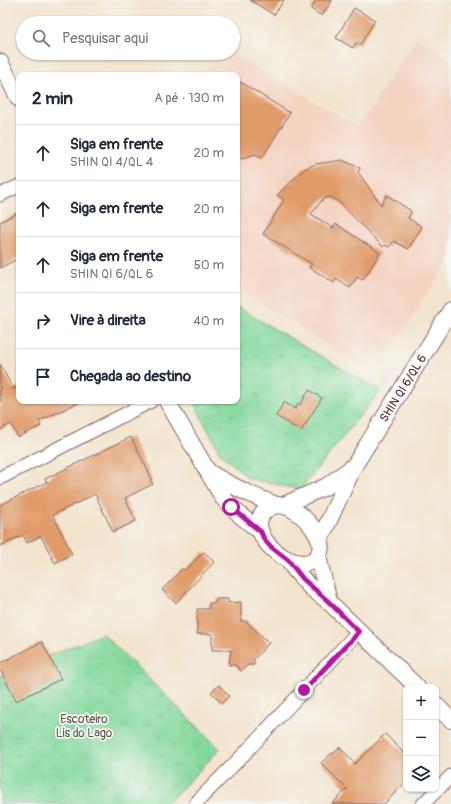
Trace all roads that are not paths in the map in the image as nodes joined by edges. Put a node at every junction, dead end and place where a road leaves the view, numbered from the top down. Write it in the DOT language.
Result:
graph roads {
  1 [pos="0,62"];
  2 [pos="16,93"];
  3 [pos="16,187"];
  4 [pos="0,195"];
  5 [pos="451,310"];
  6 [pos="145,404"];
  7 [pos="169,404"];
  8 [pos="354,466"];
  9 [pos="209,472"];
  10 [pos="0,478"];
  11 [pos="280,505"];
  12 [pos="261,532"];
  13 [pos="320,540"];
  14 [pos="318,556"];
  15 [pos="288,560"];
  16 [pos="329,602"];
  17 [pos="359,632"];
  18 [pos="414,684"];
  19 [pos="439,708"];
  20 [pos="451,720"];
  21 [pos="451,776"];
  22 [pos="195,804"];
  23 [pos="423,804"];
  1 -- 2 [label="street"];
  3 -- 4 [label="street"];
  5 -- 8 [label="street, SHIN QI 6/QL 6"];
  6 -- 10 [label="street"];
  7 -- 9 [label="street"];
  8 -- 11 [label="street, SHIN QI 6/QL 6"];
  8 -- 13 [label="street, SHIN QI 6/QL 6"];
  9 -- 11 [label="street"];
  9 -- 12 [label="street"];
  11 -- 12 [label="street"];
  11 -- 13 [label="street"];
  12 -- 15 [label="street"];
  13 -- 14 [label="street"];
  14 -- 15 [label="street"];
  14 -- 16 [label="street"];
  15 -- 16 [label="street"];
  16 -- 17 [label="street"];
  17 -- 18 [label="street"];
  17 -- 22 [label="street"];
  19 -- 20 [label="street"];
  21 -- 23 [label="street"];
}
